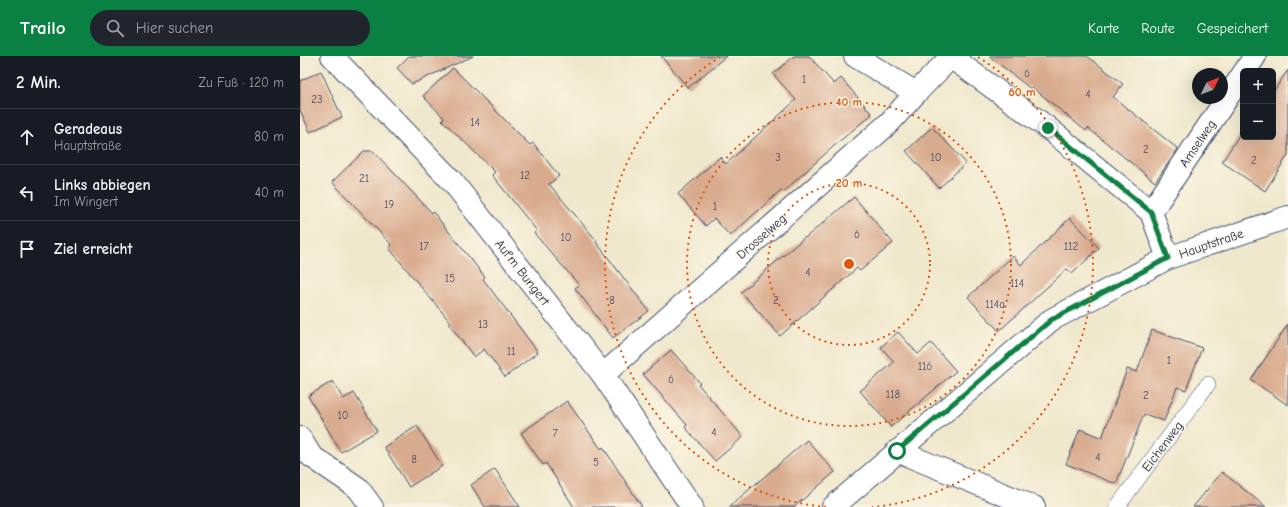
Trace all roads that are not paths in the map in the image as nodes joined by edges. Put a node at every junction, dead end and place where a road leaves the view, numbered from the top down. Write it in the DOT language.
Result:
graph roads {
  1 [pos="332,56"];
  2 [pos="855,56"];
  3 [pos="1255,56"];
  4 [pos="1247,68"];
  5 [pos="1240,78"];
  6 [pos="916,93"];
  7 [pos="1151,212"];
  8 [pos="1288,217"];
  9 [pos="1168,258"];
  10 [pos="603,375"];
  11 [pos="1208,384"];
  12 [pos="300,438"];
  13 [pos="897,451"];
  14 [pos="372,507"];
  15 [pos="692,507"];
  16 [pos="832,507"];
  17 [pos="1034,507"];
  18 [pos="1117,507"];
  1 -- 10 [label="street, Auf'm Bungert"];
  2 -- 6 [label="street"];
  3 -- 4 [label="street"];
  5 -- 7 [label="street, Amselweg"];
  6 -- 7 [label="street, Drosselweg"];
  6 -- 10 [label="street, Drosselweg"];
  7 -- 9 [label="street"];
  8 -- 9 [label="street, Hauptstraße"];
  9 -- 13 [label="street, Hauptstraße"];
  10 -- 15 [label="street, Auf'm Bungert"];
  11 -- 18 [label="lane, Eichenweg"];
  12 -- 14 [label="street"];
  13 -- 16 [label="street, Hauptstraße"];
  13 -- 17 [label="street"];
}
